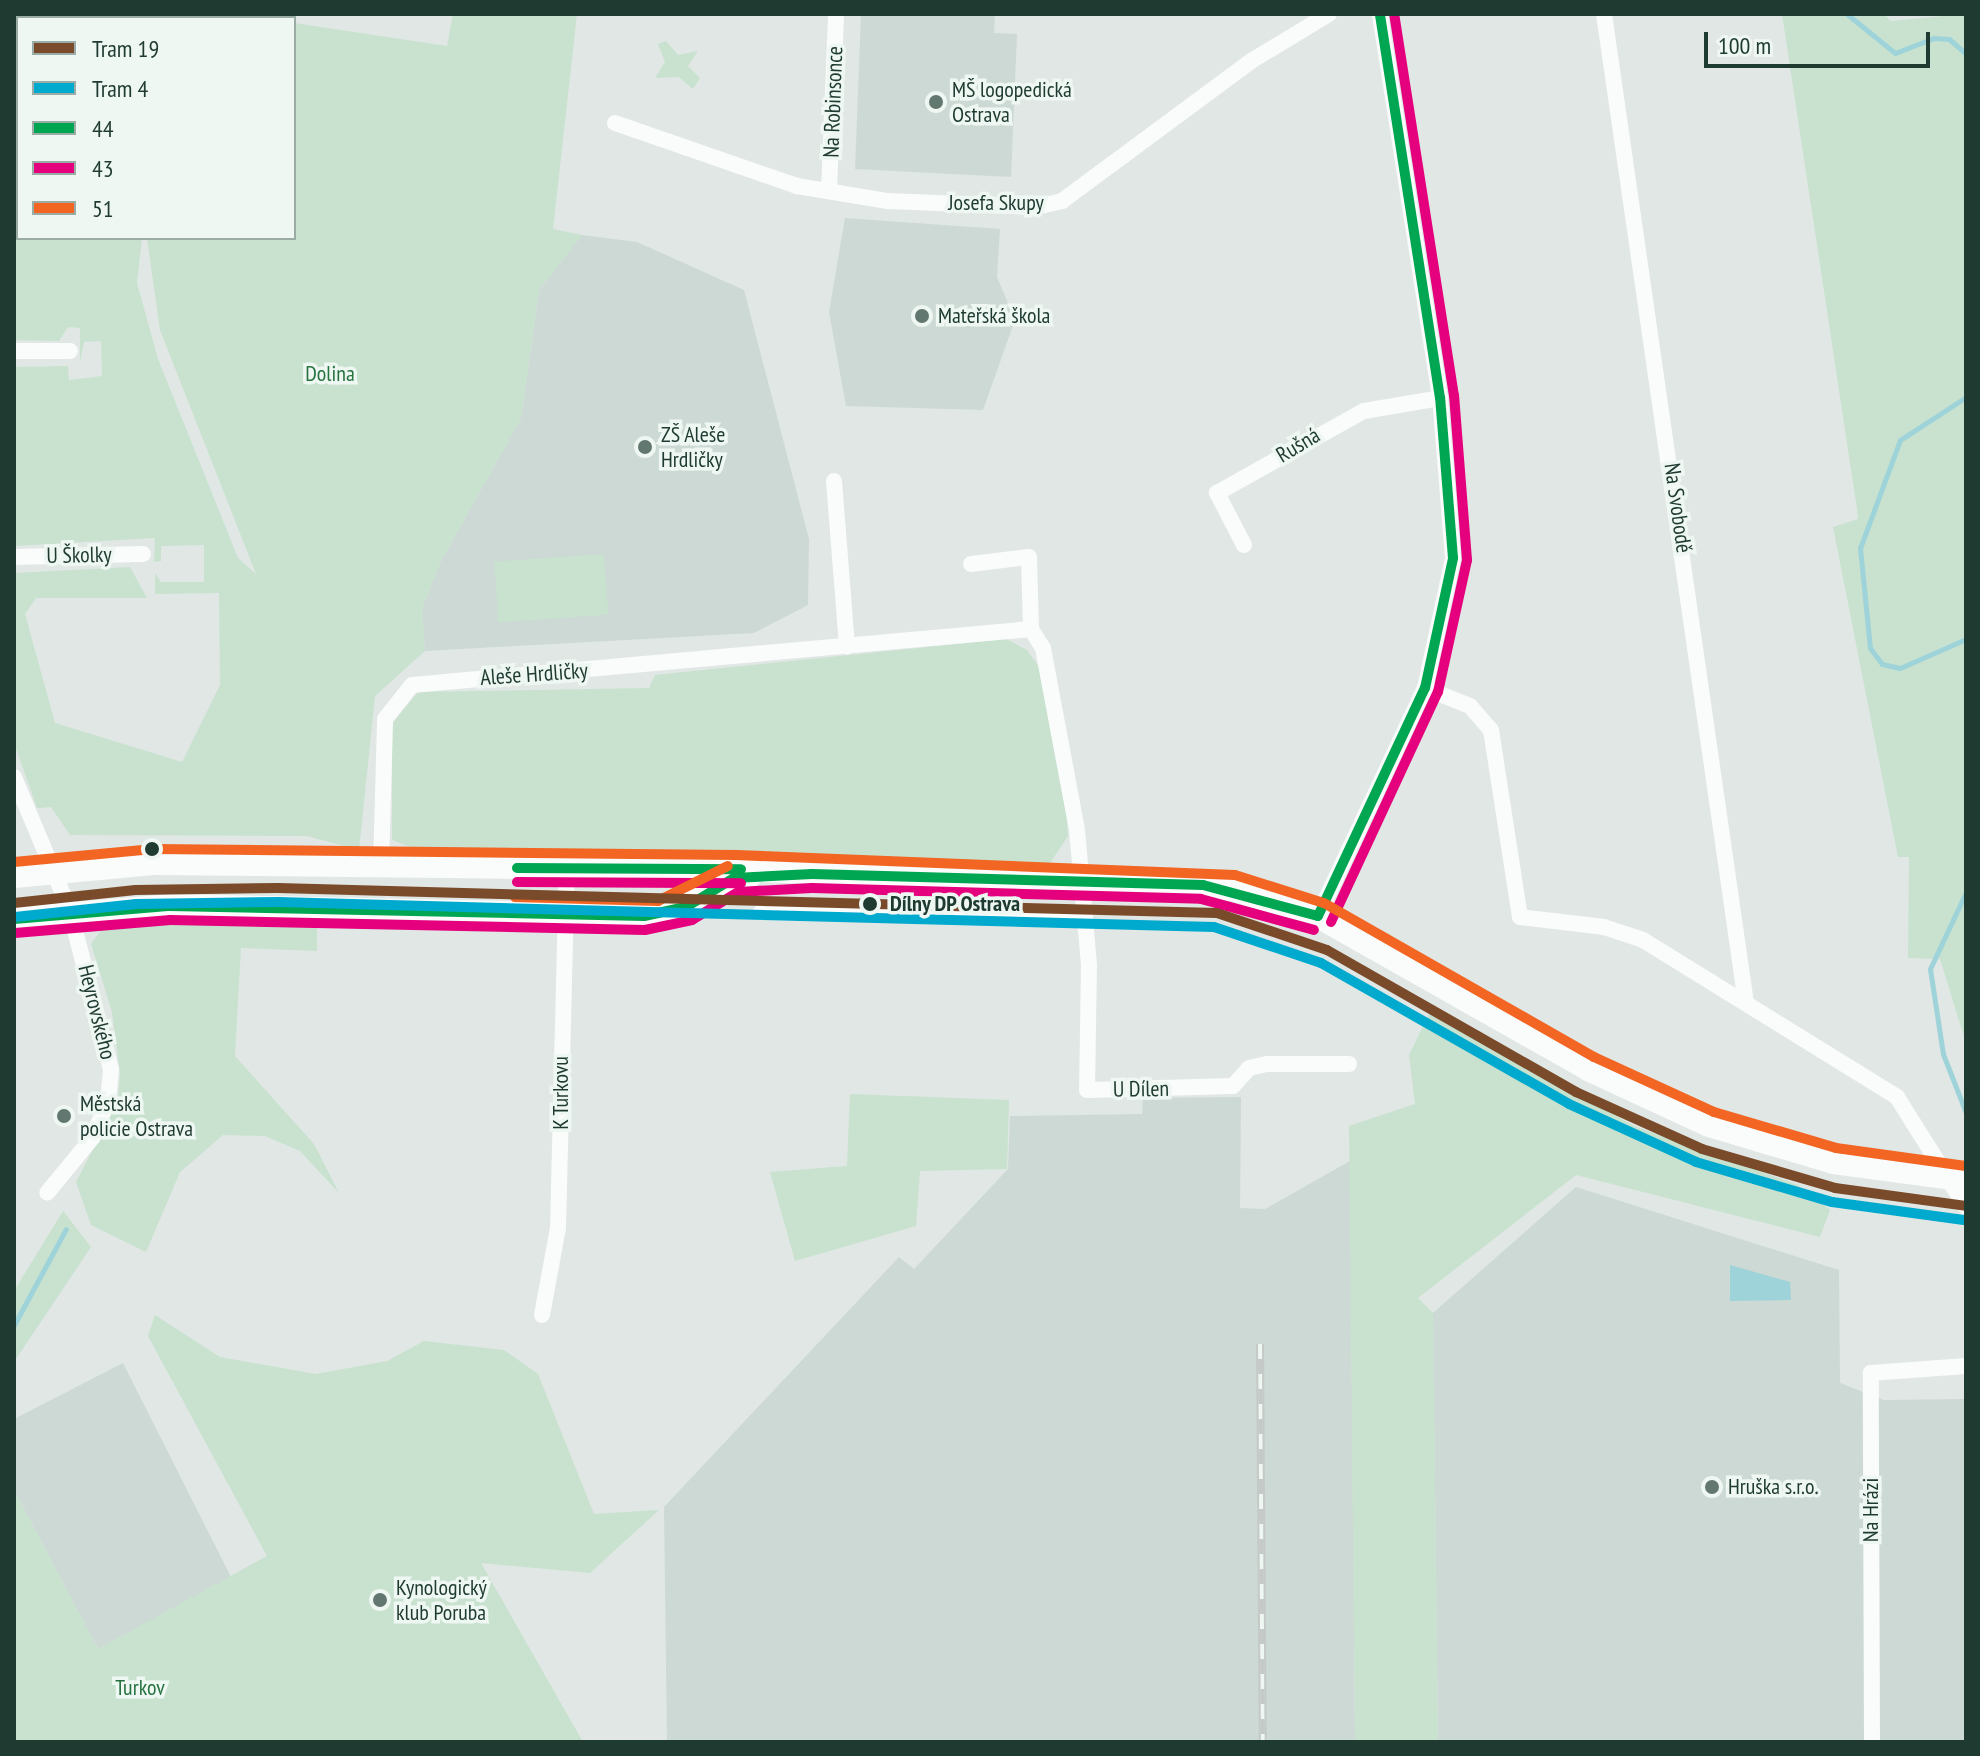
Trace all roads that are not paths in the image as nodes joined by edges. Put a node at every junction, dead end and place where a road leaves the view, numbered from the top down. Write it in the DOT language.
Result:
graph roads {
  1 [pos="836,14"];
  2 [pos="1329,14"];
  3 [pos="1380,14"];
  4 [pos="1604,14"];
  5 [pos="615,123"];
  6 [pos="829,191"];
  7 [pos="14,351"];
  8 [pos="70,351"];
  9 [pos="1440,398"];
  10 [pos="834,481"];
  11 [pos="1244,545"];
  12 [pos="143,554"];
  13 [pos="14,557"];
  14 [pos="971,564"];
  15 [pos="1031,629"];
  16 [pos="847,646"];
  17 [pos="1425,688"];
  18 [pos="14,777"];
  19 [pos="381,866"];
  20 [pos="567,869"];
  21 [pos="52,870"];
  22 [pos="812,874"];
  23 [pos="14,876"];
  24 [pos="1081,879"];
  25 [pos="70,911"];
  26 [pos="761,912"];
  27 [pos="565,913"];
  28 [pos="1318,916"];
  29 [pos="1085,917"];
  30 [pos="14,919"];
  31 [pos="1746,1003"];
  32 [pos="1349,1064"];
  33 [pos="1958,1180"];
  34 [pos="47,1193"];
  35 [pos="1966,1207"];
  36 [pos="542,1315"];
  37 [pos="1966,1366"];
  38 [pos="1872,1742"];
  1 -- 6 [label="street, Na Robinsonce"];
  2 -- 6 [label="street, Josefa Skupy"];
  3 -- 9 [label="street"];
  4 -- 31 [label="street, Na Svobodě"];
  5 -- 6 [label="street, Josefa Skupy"];
  7 -- 8 [label="street"];
  9 -- 11 [label="street, Rušná"];
  9 -- 17 [label="street"];
  10 -- 16 [label="street"];
  12 -- 13 [label="street, U Školky"];
  14 -- 15 [label="street"];
  15 -- 16 [label="street, Aleše Hrdličky"];
  15 -- 24 [label="street"];
  16 -- 19 [label="street, Aleše Hrdličky"];
  17 -- 28 [label="street"];
  17 -- 31 [label="street"];
  18 -- 21 [label="street, Heyrovského"];
  19 -- 20 [label="street"];
  19 -- 21 [label="street"];
  20 -- 22 [label="street"];
  20 -- 27 [label="street, K Turkovu"];
  21 -- 23 [label="street"];
  21 -- 25 [label="street, Heyrovského"];
  22 -- 24 [label="street"];
  22 -- 27 [label="street"];
  24 -- 28 [label="street"];
  24 -- 29 [label="street, U Dílen"];
  25 -- 27 [label="street"];
  25 -- 30 [label="street"];
  25 -- 34 [label="street, Heyrovského"];
  26 -- 29 [label="street"];
  27 -- 36 [label="street, K Turkovu"];
  28 -- 33 [label="street"];
  29 -- 32 [label="street, U Dílen"];
  31 -- 33 [label="street"];
  33 -- 35 [label="street"];
  37 -- 38 [label="street, Na Hrázi"];
}
